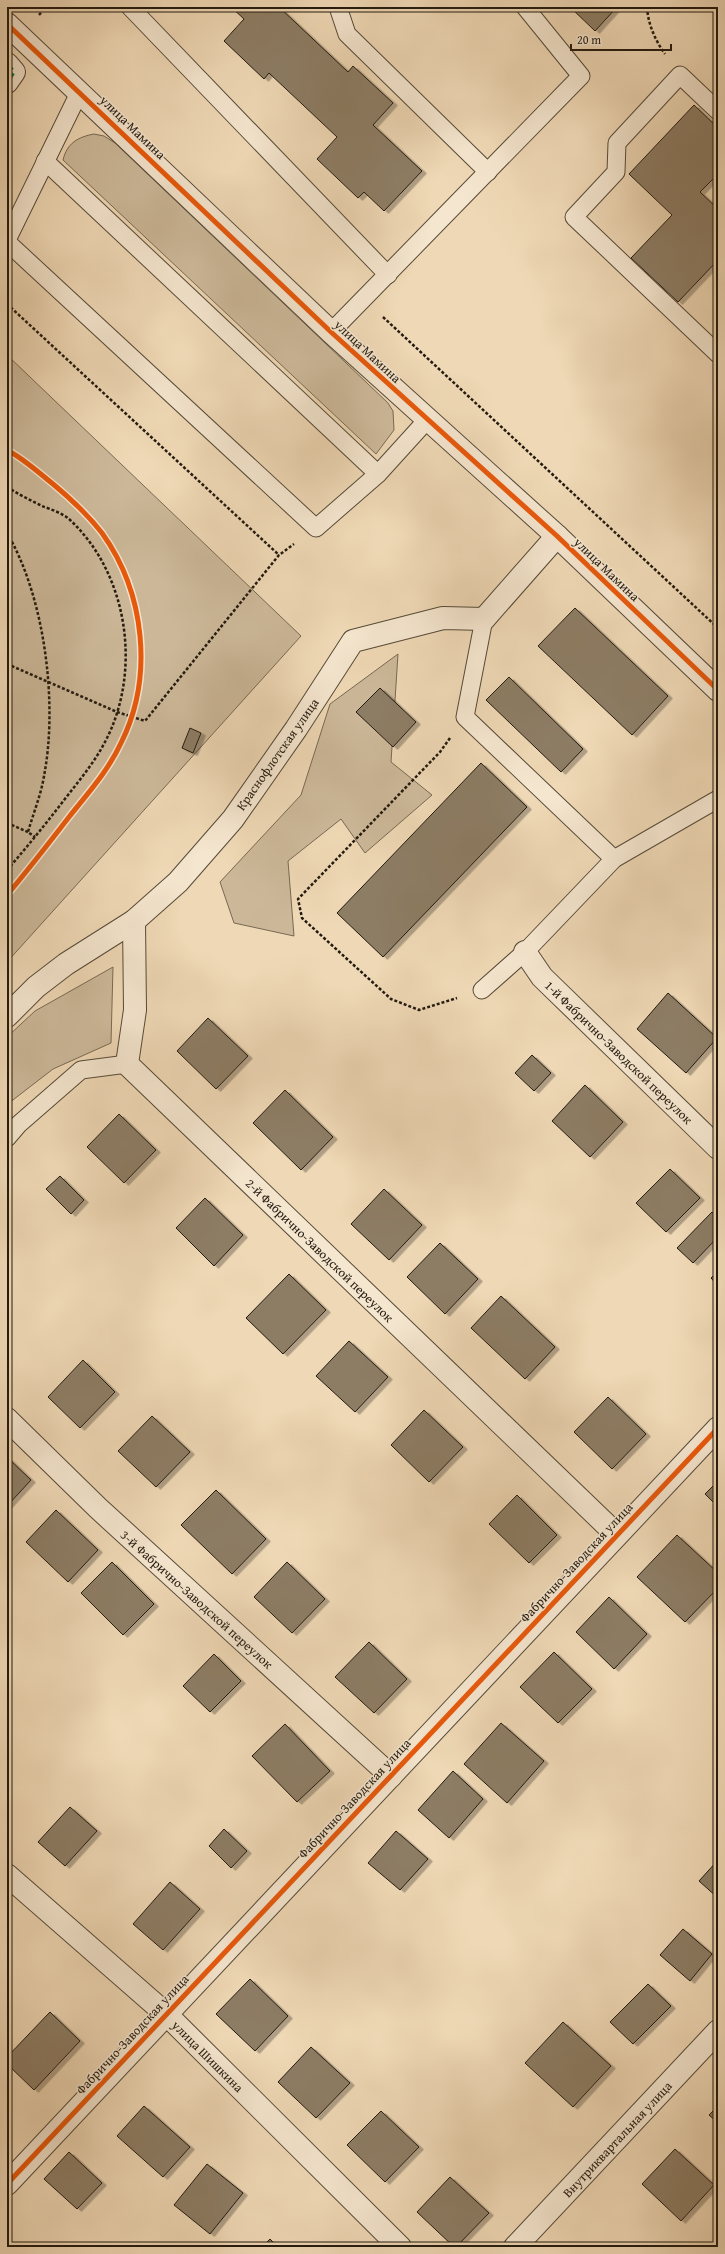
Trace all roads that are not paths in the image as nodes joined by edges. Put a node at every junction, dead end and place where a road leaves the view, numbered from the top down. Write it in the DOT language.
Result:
graph roads {
  1 [pos="130,7"];
  2 [pos="338,7"];
  3 [pos="525,7"];
  4 [pos="7,24"];
  5 [pos="7,64"];
  6 [pos="7,82"];
  7 [pos="80,91"];
  8 [pos="718,111"];
  9 [pos="45,161"];
  10 [pos="488,172"];
  11 [pos="7,241"];
  12 [pos="388,275"];
  13 [pos="331,332"];
  14 [pos="718,354"];
  15 [pos="427,420"];
  16 [pos="378,474"];
  17 [pos="557,536"];
  18 [pos="484,619"];
  19 [pos="718,690"];
  20 [pos="718,798"];
  21 [pos="614,859"];
  22 [pos="134,922"];
  23 [pos="525,952"];
  24 [pos="482,990"];
  25 [pos="7,1016"];
  26 [pos="127,1064"];
  27 [pos="7,1138"];
  28 [pos="718,1148"];
  29 [pos="7,1419"];
  30 [pos="718,1428"];
  31 [pos="617,1535"];
  32 [pos="390,1776"];
  33 [pos="7,1875"];
  34 [pos="166,2014"];
  35 [pos="718,2031"];
  36 [pos="7,2184"];
  37 [pos="400,2247"];
  38 [pos="515,2247"];
  1 -- 12 [label="lane"];
  2 -- 10 [label="lane"];
  3 -- 10 [label="lane"];
  4 -- 7 [label="street, улица Мамина"];
  5 -- 6 [label="street"];
  7 -- 9 [label="lane"];
  7 -- 13 [label="street, улица Мамина"];
  8 -- 14 [label="lane"];
  9 -- 11 [label="lane"];
  9 -- 16 [label="lane"];
  10 -- 12 [label="lane"];
  11 -- 16 [label="lane"];
  12 -- 13 [label="lane"];
  13 -- 15 [label="street, улица Мамина"];
  15 -- 16 [label="lane"];
  15 -- 17 [label="street, улица Мамина"];
  17 -- 18 [label="street"];
  17 -- 19 [label="street, улица Мамина"];
  18 -- 21 [label="lane"];
  18 -- 22 [label="street, Краснофлотская улица"];
  20 -- 21 [label="lane"];
  21 -- 23 [label="lane"];
  22 -- 25 [label="street, Краснофлотская улица"];
  22 -- 26 [label="street"];
  23 -- 24 [label="lane"];
  23 -- 28 [label="street, 1-й Фабрично-Заводской переулок"];
  26 -- 27 [label="lane"];
  26 -- 31 [label="street, 2-й Фабрично-Заводской переулок"];
  29 -- 32 [label="street, 3-й Фабрично-Заводской переулок"];
  30 -- 31 [label="street, Фабрично-Заводская улица"];
  31 -- 32 [label="street, Фабрично-Заводская улица"];
  32 -- 34 [label="street, Фабрично-Заводская улица"];
  33 -- 34 [label="street, улица Шишкина"];
  34 -- 36 [label="street, Фабрично-Заводская улица"];
  34 -- 37 [label="street, улица Шишкина"];
  35 -- 38 [label="street, Внутриквартальная улица"];
}
